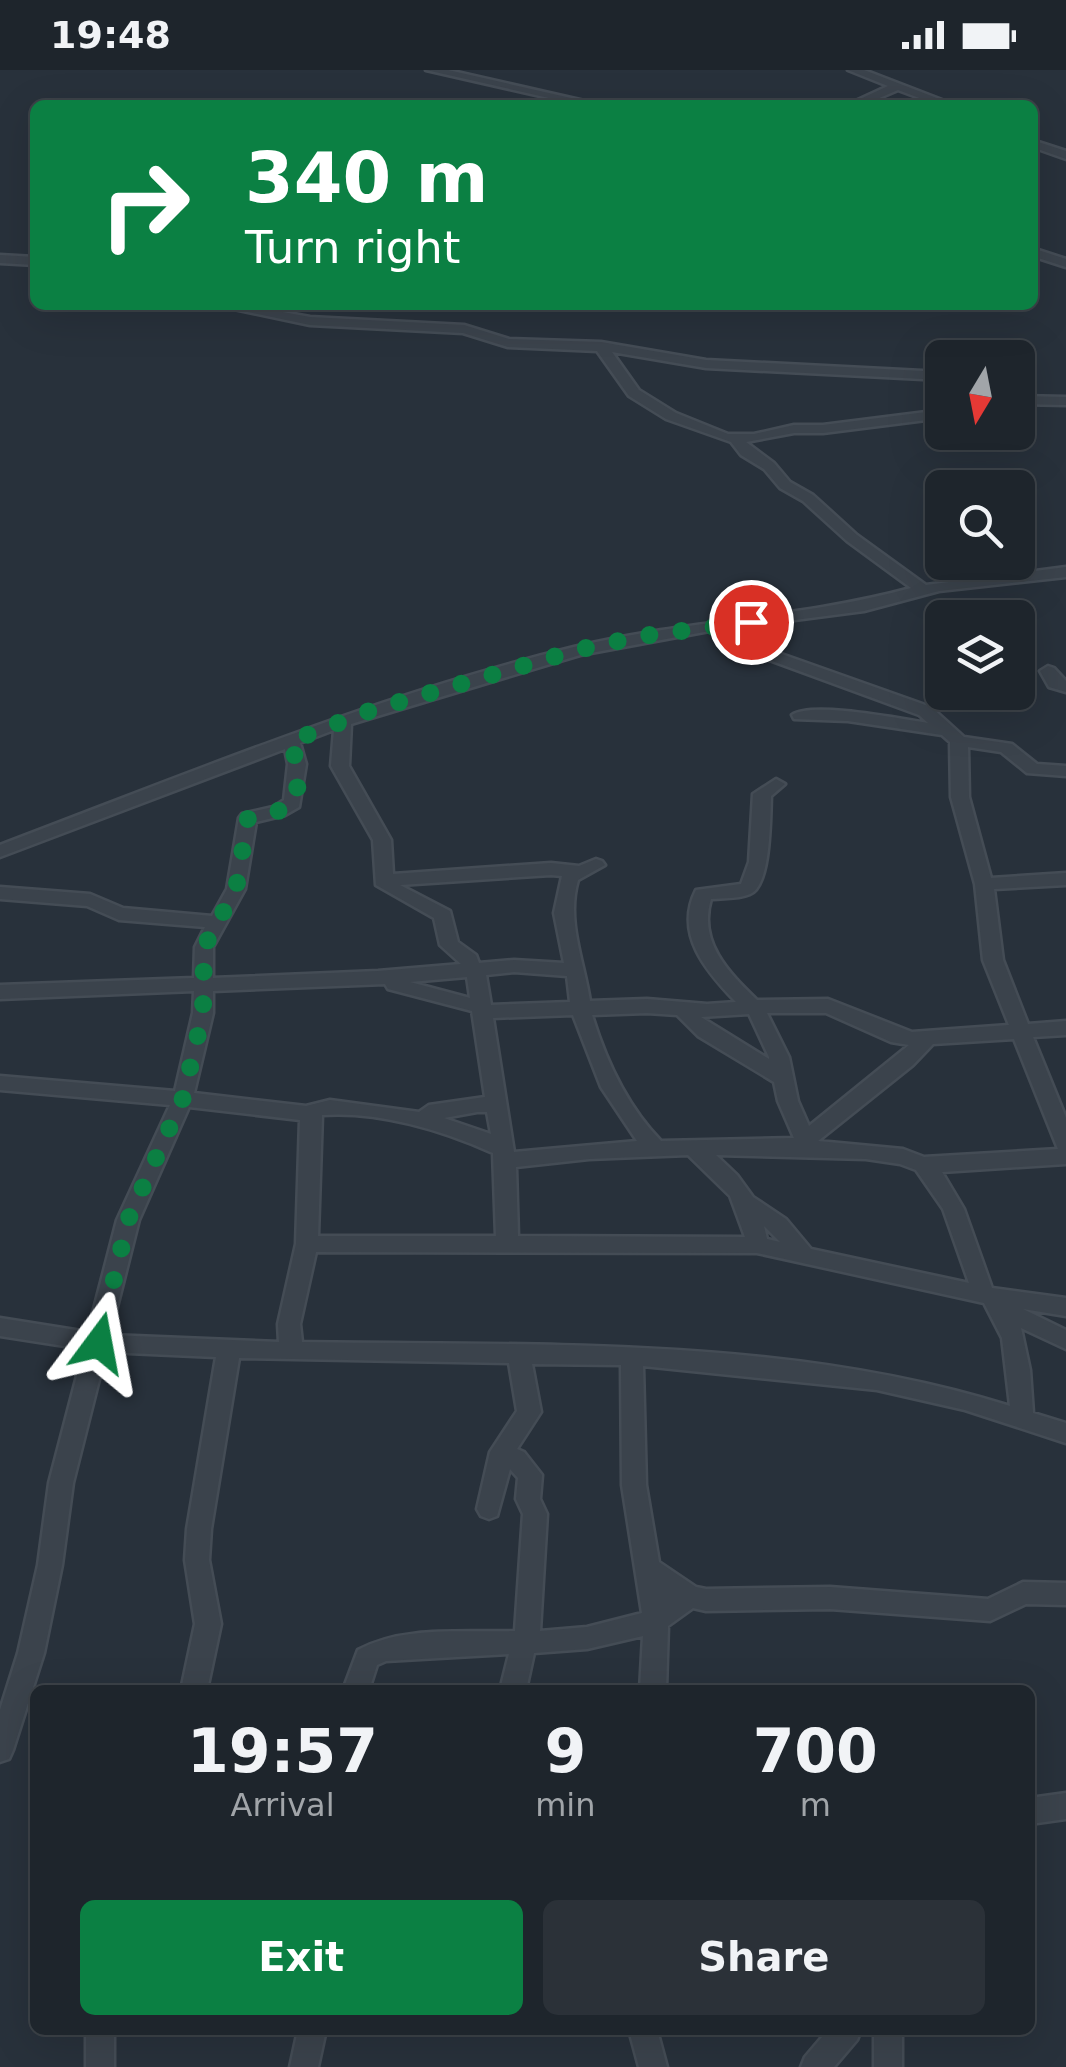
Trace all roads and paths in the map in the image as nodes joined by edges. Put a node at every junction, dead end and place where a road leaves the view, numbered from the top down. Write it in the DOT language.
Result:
graph roads {
  1 [pos="432,70"];
  2 [pos="854,70"];
  3 [pos="873,73"];
  4 [pos="899,86"];
  5 [pos="573,100"];
  6 [pos="865,100"];
  7 [pos="936,100"];
  8 [pos="1038,145"];
  9 [pos="1066,156"];
  10 [pos="1038,253"];
  11 [pos="0,259"];
  12 [pos="1066,260"];
  13 [pos="30,261"];
  14 [pos="250,310"];
  15 [pos="601,346"];
  16 [pos="925,375"];
  17 [pos="1035,400"];
  18 [pos="1066,401"];
  19 [pos="925,416"];
  20 [pos="736,439"];
  21 [pos="1066,572"];
  22 [pos="923,590"];
  23 [pos="721,626"];
  24 [pos="1048,670"];
  25 [pos="1066,687"];
  26 [pos="800,715"];
  27 [pos="343,720"];
  28 [pos="955,736"];
  29 [pos="291,741"];
  30 [pos="1066,772"];
  31 [pos="776,784"];
  32 [pos="0,851"];
  33 [pos="385,880"];
  34 [pos="1066,880"];
  35 [pos="984,884"];
  36 [pos="0,893"];
  37 [pos="215,922"];
  38 [pos="576,970"];
  39 [pos="474,972"];
  40 [pos="378,978"];
  41 [pos="205,987"];
  42 [pos="0,992"];
  43 [pos="754,1007"];
  44 [pos="480,1010"];
  45 [pos="683,1010"];
  46 [pos="582,1011"];
  47 [pos="1066,1028"];
  48 [pos="1021,1034"];
  49 [pos="926,1040"];
  50 [pos="783,1078"];
  51 [pos="0,1083"];
  52 [pos="183,1098"];
  53 [pos="495,1105"];
  54 [pos="310,1114"];
  55 [pos="418,1119"];
  56 [pos="1066,1144"];
  57 [pos="798,1145"];
  58 [pos="658,1150"];
  59 [pos="695,1150"];
  60 [pos="502,1154"];
  61 [pos="1066,1156"];
  62 [pos="924,1165"];
  63 [pos="748,1204"];
  64 [pos="307,1244"];
  65 [pos="507,1245"];
  66 [pos="757,1246"];
  67 [pos="804,1255"];
  68 [pos="993,1300"];
  69 [pos="1066,1307"];
  70 [pos="0,1327"];
  71 [pos="1066,1340"];
  72 [pos="99,1343"];
  73 [pos="229,1349"];
  74 [pos="291,1352"];
  75 [pos="519,1354"];
  76 [pos="632,1356"];
  77 [pos="1022,1418"];
  78 [pos="1066,1433"];
  79 [pos="501,1455"];
  80 [pos="490,1509"];
  81 [pos="650,1570"];
  82 [pos="1066,1594"];
  83 [pos="690,1596"];
  84 [pos="656,1622"];
  85 [pos="526,1643"];
  86 [pos="195,1685"];
  87 [pos="358,1685"];
  88 [pos="514,1685"];
  89 [pos="652,1685"];
  90 [pos="0,1750"];
  91 [pos="1066,1806"];
  92 [pos="1035,1811"];
  93 [pos="100,2035"];
  94 [pos="311,2035"];
  95 [pos="645,2035"];
  96 [pos="843,2035"];
  97 [pos="888,2035"];
  98 [pos="651,2065"];
  99 [pos="100,2067"];
  100 [pos="304,2067"];
  101 [pos="815,2067"];
  102 [pos="888,2067"];
  1 -- 5 [label="street"];
  2 -- 3 [label="street"];
  3 -- 4 [label="street"];
  4 -- 6 [label="street"];
  4 -- 7 [label="street"];
  8 -- 9 [label="street"];
  10 -- 12 [label="street"];
  11 -- 13 [label="street"];
  14 -- 15 [label="street"];
  15 -- 16 [label="street"];
  15 -- 20 [label="street"];
  17 -- 18 [label="street"];
  19 -- 20 [label="street"];
  20 -- 22 [label="street"];
  21 -- 22 [label="street"];
  22 -- 23 [label="street"];
  23 -- 27 [label="street"];
  23 -- 28 [label="street"];
  24 -- 25 [label="street"];
  26 -- 28 [label="street"];
  27 -- 29 [label="street"];
  27 -- 33 [label="street"];
  28 -- 30 [label="street"];
  28 -- 35 [label="street"];
  29 -- 32 [label="street"];
  29 -- 37 [label="street"];
  31 -- 43 [label="street"];
  33 -- 38 [label="street"];
  33 -- 39 [label="street"];
  34 -- 35 [label="street"];
  35 -- 48 [label="street"];
  36 -- 37 [label="street"];
  37 -- 41 [label="street"];
  38 -- 39 [label="street"];
  38 -- 46 [label="street"];
  39 -- 40 [label="street"];
  39 -- 44 [label="street"];
  40 -- 41 [label="street"];
  40 -- 44 [label="street"];
  41 -- 42 [label="street"];
  41 -- 52 [label="street"];
  43 -- 45 [label="street"];
  43 -- 49 [label="street"];
  43 -- 50 [label="street"];
  44 -- 46 [label="street"];
  44 -- 53 [label="street"];
  45 -- 46 [label="street"];
  45 -- 50 [label="street"];
  46 -- 58 [label="street"];
  47 -- 48 [label="street"];
  48 -- 49 [label="street"];
  48 -- 56 [label="street"];
  49 -- 57 [label="street"];
  50 -- 57 [label="street"];
  51 -- 52 [label="street"];
  52 -- 54 [label="street"];
  52 -- 72 [label="street"];
  53 -- 55 [label="street"];
  53 -- 60 [label="street"];
  54 -- 55 [label="street"];
  54 -- 64 [label="street"];
  55 -- 60 [label="street"];
  57 -- 59 [label="street"];
  57 -- 62 [label="street"];
  58 -- 59 [label="street"];
  58 -- 60 [label="street"];
  59 -- 63 [label="street"];
  60 -- 65 [label="street"];
  61 -- 62 [label="street"];
  62 -- 68 [label="street"];
  63 -- 66 [label="street"];
  63 -- 67 [label="street"];
  64 -- 65 [label="street"];
  64 -- 74 [label="street"];
  65 -- 66 [label="street"];
  66 -- 67 [label="street"];
  67 -- 68 [label="street"];
  68 -- 69 [label="street"];
  68 -- 71 [label="street"];
  68 -- 77 [label="street"];
  70 -- 72 [label="street"];
  72 -- 73 [label="street"];
  72 -- 90 [label="street"];
  73 -- 74 [label="street"];
  73 -- 86 [label="street"];
  74 -- 75 [label="street"];
  75 -- 76 [label="street"];
  75 -- 79 [label="street"];
  76 -- 77 [label="street"];
  76 -- 81 [label="street"];
  77 -- 78 [label="street"];
  79 -- 80 [label="street"];
  79 -- 85 [label="street"];
  81 -- 83 [label="street"];
  81 -- 84 [label="street"];
  82 -- 83 [label="street"];
  83 -- 84 [label="street"];
  84 -- 85 [label="street"];
  84 -- 89 [label="street"];
  85 -- 87 [label="street"];
  85 -- 88 [label="street"];
  91 -- 92 [label="street"];
  93 -- 99 [label="street"];
  94 -- 100 [label="street"];
  95 -- 98 [label="street"];
  96 -- 101 [label="street"];
  97 -- 102 [label="street"];
}
